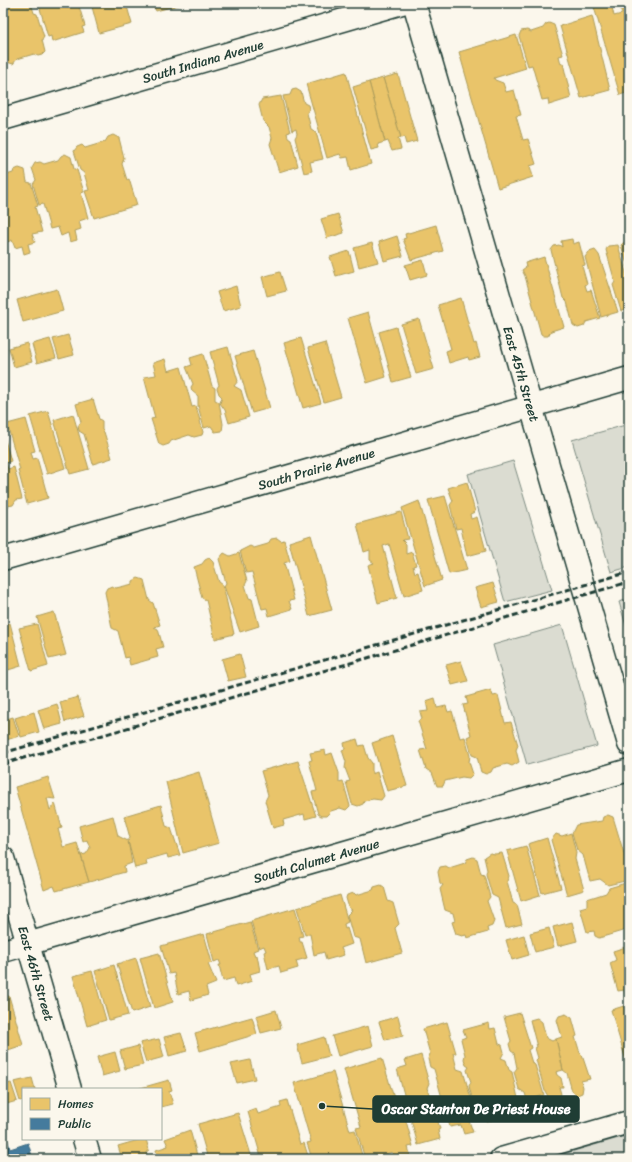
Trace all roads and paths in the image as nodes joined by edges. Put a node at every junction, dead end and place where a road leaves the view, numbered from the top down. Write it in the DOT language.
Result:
graph roads {
  1 [pos="402,3"];
  2 [pos="414,3"];
  3 [pos="3,118"];
  4 [pos="629,378"];
  5 [pos="531,406"];
  6 [pos="3,559"];
  7 [pos="629,744"];
  8 [pos="629,770"];
  9 [pos="3,858"];
  10 [pos="28,944"];
  11 [pos="3,952"];
  12 [pos="70,1088"];
  13 [pos="629,1122"];
  14 [pos="84,1140"];
  15 [pos="90,1159"];
  16 [pos="501,1159"];
  1 -- 3 [label="street, South Indiana Avenue"];
  2 -- 5 [label="street, East 45th Street"];
  4 -- 5 [label="street, South Prairie Avenue"];
  5 -- 6 [label="street, South Prairie Avenue"];
  5 -- 7 [label="street, East 45th Street"];
  8 -- 10 [label="street, South Calumet Avenue"];
  9 -- 10 [label="street, East 46th Street"];
  10 -- 11 [label="street, South Calumet Avenue"];
  10 -- 12 [label="street, East 46th Street"];
  13 -- 16 [label="street"];
  14 -- 15 [label="street"];
}
